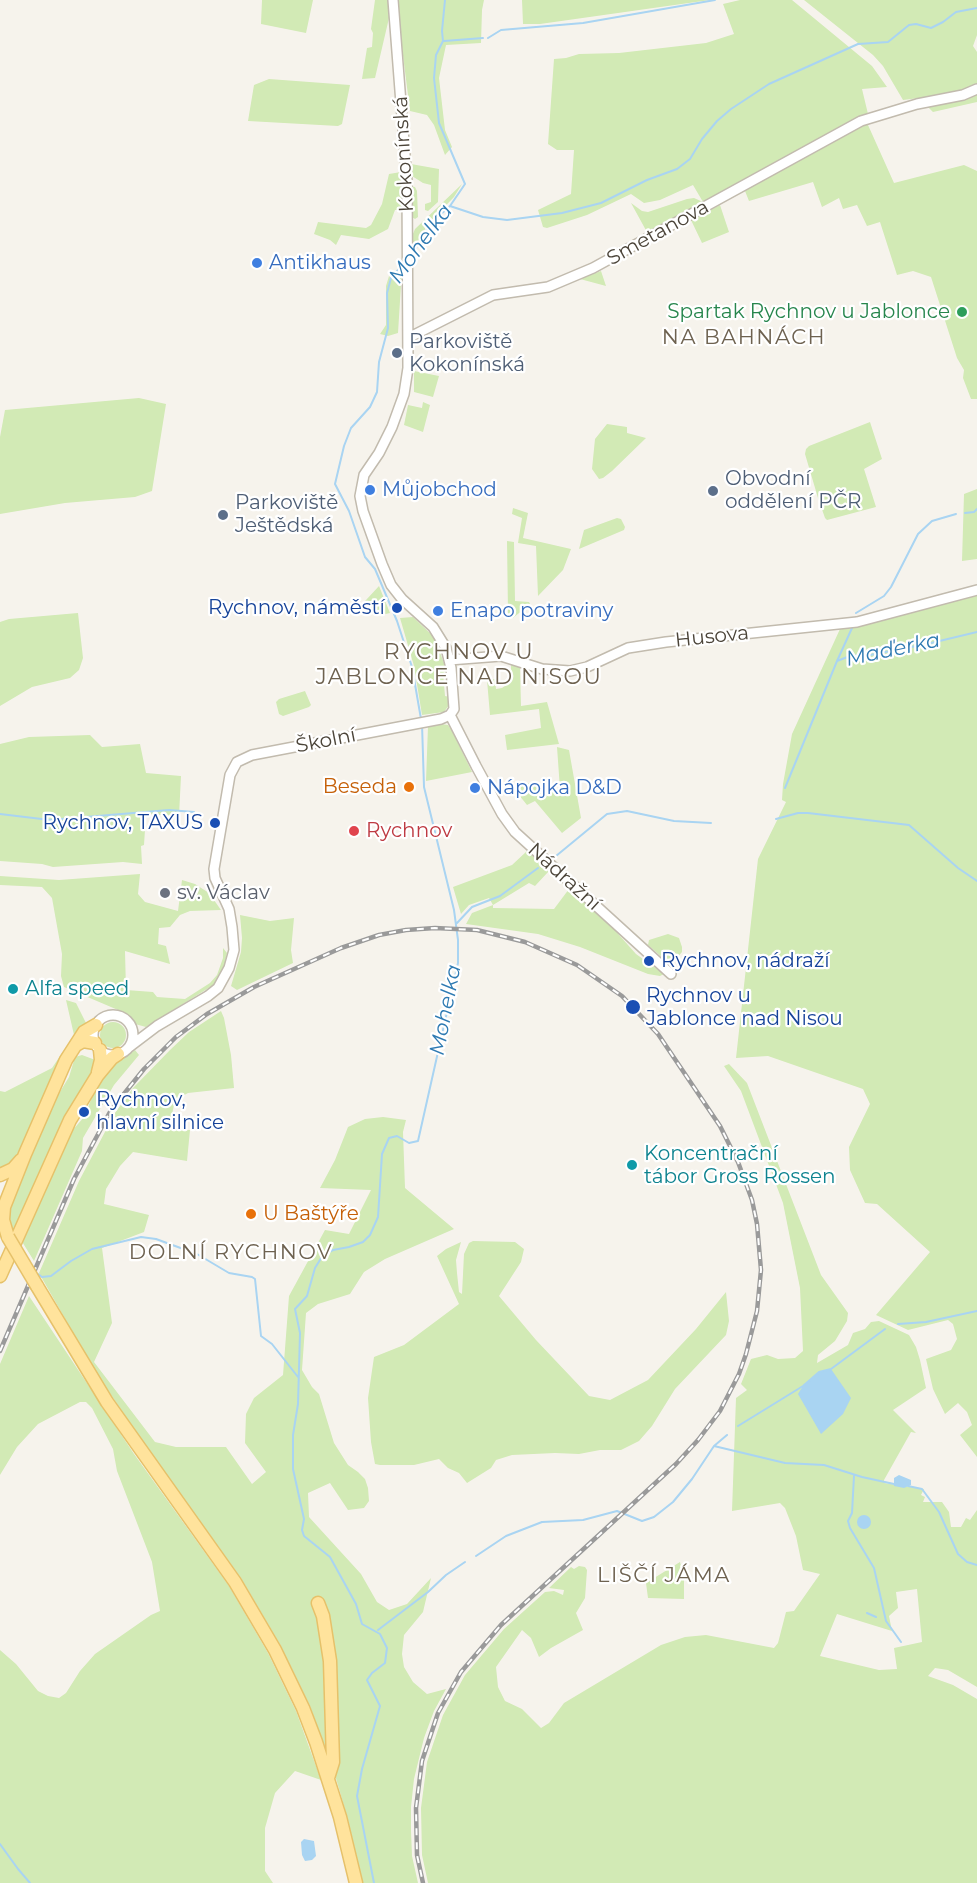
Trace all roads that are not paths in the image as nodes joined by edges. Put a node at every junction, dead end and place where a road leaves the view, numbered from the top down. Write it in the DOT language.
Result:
graph roads {
  1 [pos="393,0"];
  2 [pos="977,88"];
  3 [pos="408,338"];
  4 [pos="977,590"];
  5 [pos="449,660"];
  6 [pos="450,715"];
  7 [pos="671,974"];
  8 [pos="96,1025"];
  9 [pos="132,1029"];
  10 [pos="148,1032"];
  11 [pos="76,1045"];
  12 [pos="97,1046"];
  13 [pos="123,1051"];
  14 [pos="97,1076"];
  15 [pos="25,1154"];
  16 [pos="0,1175"];
  17 [pos="0,1224"];
  18 [pos="8,1237"];
  19 [pos="0,1276"];
  20 [pos="318,1603"];
  21 [pos="328,1778"];
  22 [pos="356,1883"];
  1 -- 3 [label="street, Kokonínská"];
  2 -- 3 [label="street, Smetanova"];
  3 -- 5 [label="street, Kokonínská"];
  4 -- 5 [label="street, Husova"];
  5 -- 6 [label="street, Kokonínská"];
  6 -- 7 [label="street, Nádražní"];
  6 -- 10 [label="street, Školní"];
  8 -- 9 [label="street"];
  8 -- 11 [label="main road"];
  8 -- 12 [label="street"];
  9 -- 10 [label="street"];
  9 -- 13 [label="street"];
  10 -- 13 [label="street"];
  11 -- 12 [label="main road"];
  11 -- 15 [label="main road"];
  12 -- 13 [label="street"];
  12 -- 14 [label="main road"];
  13 -- 14 [label="main road"];
  14 -- 19 [label="main road"];
  15 -- 16 [label="main road"];
  15 -- 18 [label="main road"];
  17 -- 18 [label="main road"];
  18 -- 21 [label="main road, bridge"];
  20 -- 21 [label="main road"];
  21 -- 22 [label="main road"];
}
